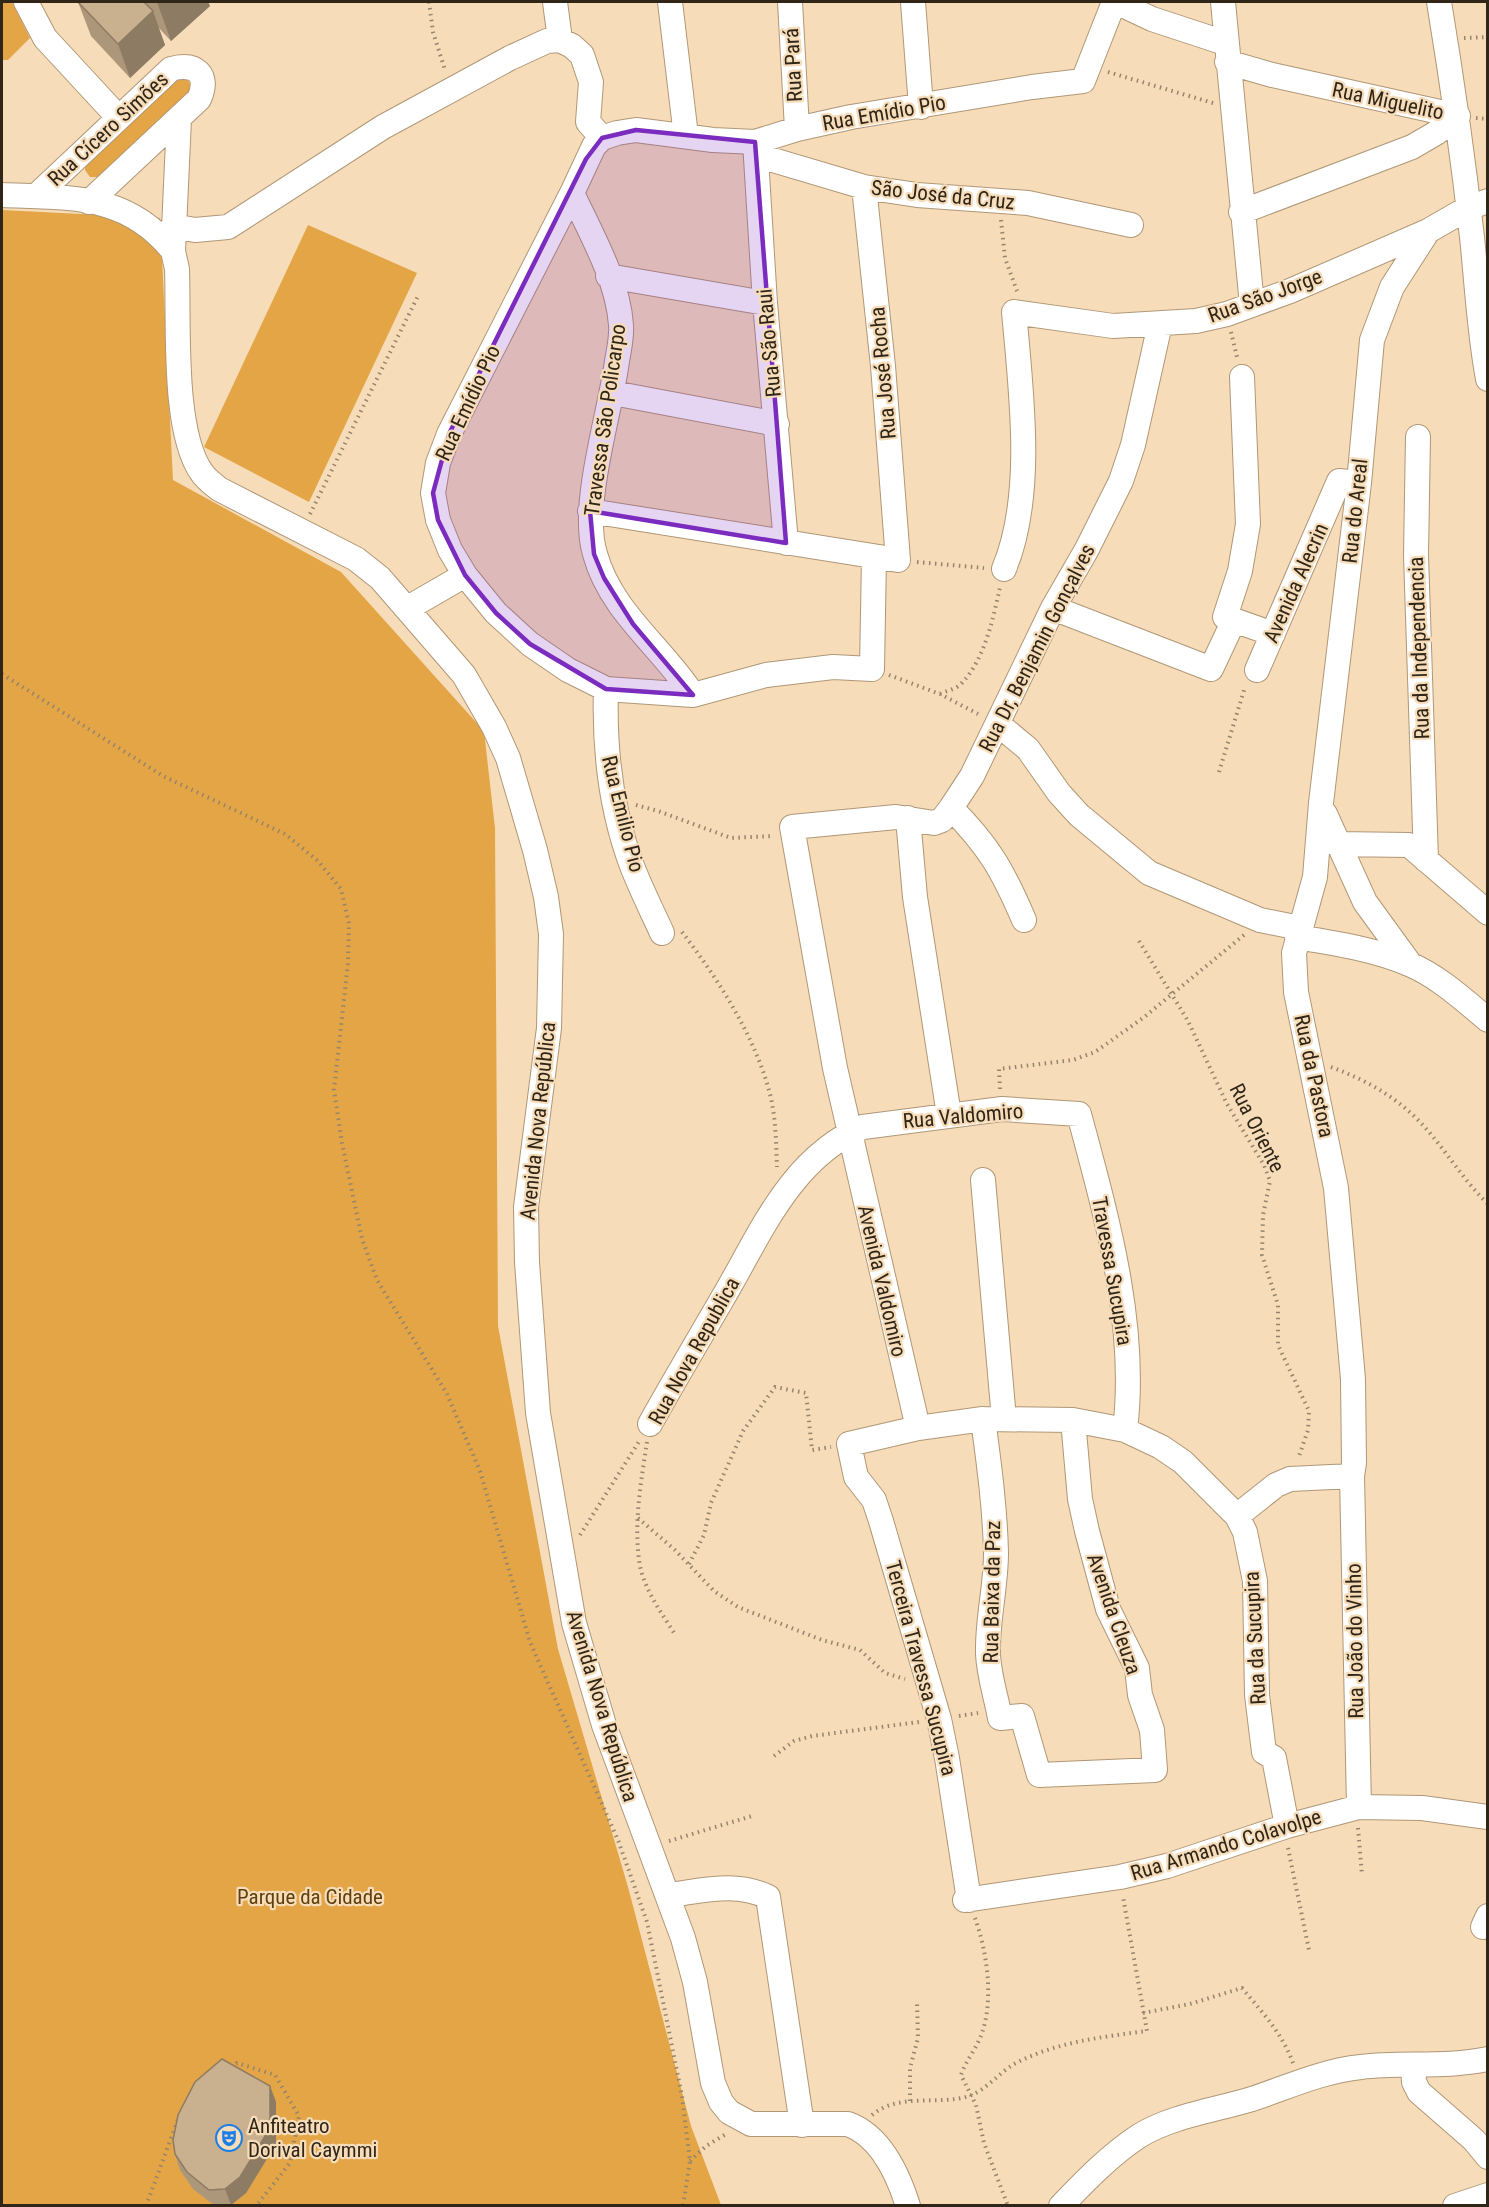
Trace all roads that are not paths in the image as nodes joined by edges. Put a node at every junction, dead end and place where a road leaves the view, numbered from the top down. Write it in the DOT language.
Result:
graph roads {
  1 [pos="26,2"];
  2 [pos="555,2"];
  3 [pos="670,2"];
  4 [pos="790,2"];
  5 [pos="913,2"];
  6 [pos="1115,2"];
  7 [pos="1222,2"];
  8 [pos="1439,2"];
  9 [pos="560,40"];
  10 [pos="1226,53"];
  11 [pos="921,107"];
  12 [pos="1458,116"];
  13 [pos="119,118"];
  14 [pos="178,118"];
  15 [pos="797,129"];
  16 [pos="686,136"];
  17 [pos="602,138"];
  18 [pos="756,149"];
  19 [pos="864,187"];
  20 [pos="572,193"];
  21 [pos="2,195"];
  22 [pos="36,196"];
  23 [pos="90,201"];
  24 [pos="1478,205"];
  25 [pos="1241,212"];
  26 [pos="1131,225"];
  27 [pos="173,226"];
  28 [pos="1428,231"];
  29 [pos="174,251"];
  30 [pos="608,276"];
  31 [pos="765,303"];
  32 [pos="1252,305"];
  33 [pos="1160,324"];
  34 [pos="1242,377"];
  35 [pos="1488,378"];
  36 [pos="613,393"];
  37 [pos="777,424"];
  38 [pos="1418,437"];
  39 [pos="1359,483"];
  40 [pos="590,511"];
  41 [pos="786,543"];
  42 [pos="874,556"];
  43 [pos="1004,569"];
  44 [pos="465,576"];
  45 [pos="408,608"];
  46 [pos="1053,608"];
  47 [pos="1234,620"];
  48 [pos="1273,634"];
  49 [pos="1257,670"];
  50 [pos="606,689"];
  51 [pos="693,695"];
  52 [pos="998,724"];
  53 [pos="1321,803"];
  54 [pos="951,808"];
  55 [pos="908,818"];
  56 [pos="793,830"];
  57 [pos="1336,844"];
  58 [pos="1426,860"];
  59 [pos="1488,913"];
  60 [pos="1023,920"];
  61 [pos="671,931"];
  62 [pos="1299,933"];
  63 [pos="1410,964"];
  64 [pos="1488,1020"];
  65 [pos="1079,1114"];
  66 [pos="949,1115"];
  67 [pos="848,1133"];
  68 [pos="983,1180"];
  69 [pos="994,1419"];
  70 [pos="1074,1420"];
  71 [pos="650,1424"];
  72 [pos="918,1428"];
  73 [pos="1125,1430"];
  74 [pos="849,1444"];
  75 [pos="1352,1476"];
  76 [pos="1237,1516"];
  77 [pos="1039,1775"];
  78 [pos="1359,1807"];
  79 [pos="1488,1817"];
  80 [pos="1287,1826"];
  81 [pos="668,1895"];
  82 [pos="967,1900"];
  83 [pos="1488,2059"];
  84 [pos="1413,2066"];
  85 [pos="802,2125"];
  86 [pos="1488,2157"];
  87 [pos="1488,2195"];
  88 [pos="908,2205"];
  89 [pos="1061,2205"];
  90 [pos="1455,2205"];
  1 -- 13 [label="street"];
  2 -- 9 [label="street"];
  3 -- 16 [label="street"];
  4 -- 15 [label="street, Rua Pará"];
  5 -- 11 [label="street"];
  6 -- 10 [label="street, Rua Miguelito"];
  6 -- 11 [label="street, Rua Emídio Pio"];
  7 -- 10 [label="street"];
  8 -- 12 [label="street"];
  9 -- 17 [label="street"];
  9 -- 27 [label="street"];
  10 -- 12 [label="street, Rua Miguelito"];
  10 -- 25 [label="street"];
  11 -- 15 [label="street, Rua Emídio Pio"];
  12 -- 24 [label="street"];
  12 -- 25 [label="street, Rua Miguelito"];
  13 -- 14 [label="street, Rua Cícero Simões"];
  13 -- 22 [label="street, Rua Cícero Simões"];
  14 -- 23 [label="street, Rua Cícero Simões"];
  14 -- 27 [label="street, Avenida Nova República"];
  15 -- 18 [label="street, Rua Emídio Pio"];
  16 -- 17 [label="street, Rua Emídio Pio"];
  16 -- 18 [label="street, Rua Emídio Pio"];
  17 -- 20 [label="street, Rua Emídio Pio"];
  18 -- 19 [label="street, São José da Cruz"];
  18 -- 31 [label="street, Rua São Raui"];
  19 -- 26 [label="street, São José da Cruz"];
  19 -- 42 [label="street, Rua José Rocha"];
  20 -- 30 [label="street, Travessa São Policarpo"];
  20 -- 44 [label="street, Rua Emídio Pio"];
  21 -- 22 [label="street, Rua Cícero Simões"];
  22 -- 23 [label="street, Rua Cícero Simões"];
  23 -- 29 [label="street"];
  24 -- 28 [label="street, Rua São Jorge"];
  24 -- 35 [label="street"];
  25 -- 32 [label="street"];
  27 -- 29 [label="street, Avenida Nova República"];
  28 -- 32 [label="street, Rua São Jorge"];
  28 -- 39 [label="street, Rua do Areal"];
  29 -- 45 [label="street, Avenida Nova República"];
  30 -- 31 [label="street"];
  30 -- 36 [label="street, Travessa São Policarpo"];
  31 -- 37 [label="street, Rua São Raui"];
  32 -- 33 [label="street, Rua São Jorge"];
  33 -- 43 [label="street, Rua São Jorge"];
  33 -- 46 [label="street, Rua Dr, Benjamin Gonçalves"];
  34 -- 47 [label="street"];
  36 -- 37 [label="street"];
  36 -- 40 [label="street, Travessa São Policarpo"];
  37 -- 41 [label="street, Rua São Raui"];
  38 -- 58 [label="street, Rua da Independencia"];
  39 -- 48 [label="street, Avenida Alecrin"];
  39 -- 53 [label="street, Rua do Areal"];
  40 -- 41 [label="street"];
  40 -- 51 [label="street, Travessa São Policarpo"];
  41 -- 42 [label="street"];
  42 -- 51 [label="street"];
  44 -- 45 [label="street"];
  44 -- 50 [label="street, Rua Emídio Pio"];
  45 -- 81 [label="street, Avenida Nova República"];
  46 -- 47 [label="street"];
  46 -- 52 [label="street, Rua Dr, Benjamin Gonçalves"];
  47 -- 48 [label="street"];
  48 -- 49 [label="street, Avenida Alecrin"];
  50 -- 51 [label="street"];
  50 -- 61 [label="street, Rua Emilio Pio"];
  52 -- 54 [label="street, Rua Dr, Benjamin Gonçalves"];
  52 -- 62 [label="street"];
  53 -- 57 [label="street"];
  53 -- 62 [label="street, Rua da Pastora"];
  54 -- 55 [label="street, Rua Dr, Benjamin Gonçalves"];
  54 -- 60 [label="street"];
  55 -- 56 [label="street, Rua Dr, Benjamin Gonçalves"];
  55 -- 66 [label="street"];
  56 -- 67 [label="street, Avenida Valdomiro"];
  57 -- 58 [label="street"];
  57 -- 63 [label="street"];
  58 -- 59 [label="street"];
  62 -- 63 [label="street"];
  62 -- 75 [label="street, Rua da Pastora"];
  63 -- 64 [label="street"];
  65 -- 66 [label="street, Rua Valdomiro"];
  65 -- 73 [label="street, Travessa Sucupira"];
  66 -- 67 [label="street, Rua Valdomiro"];
  67 -- 71 [label="street, Rua Nova Republica"];
  67 -- 72 [label="street, Avenida Valdomiro"];
  68 -- 69 [label="street, Rua Baixa da Paz"];
  69 -- 70 [label="street, Rua da Sucupira"];
  69 -- 72 [label="street, Rua da Sucupira"];
  69 -- 77 [label="street, Rua Baixa da Paz"];
  70 -- 73 [label="street, Rua da Sucupira"];
  70 -- 77 [label="street, Avenida Cleuza"];
  72 -- 74 [label="street, Rua da Sucupira"];
  73 -- 76 [label="street, Rua da Sucupira"];
  74 -- 82 [label="street, Terceira Travessa Sucupira"];
  75 -- 76 [label="street"];
  75 -- 78 [label="street, Rua João do Vinho"];
  76 -- 80 [label="street, Rua da Sucupira"];
  78 -- 79 [label="street, Rua Armando Colavolpe"];
  78 -- 80 [label="street, Rua Armando Colavolpe"];
  80 -- 82 [label="street, Rua Armando Colavolpe"];
  81 -- 85 [label="street, Avenida Nova República"];
  81 -- 85 [label="street"];
  83 -- 84 [label="street"];
  84 -- 86 [label="street"];
  84 -- 89 [label="street"];
  85 -- 88 [label="street"];
  87 -- 90 [label="street"];
}
